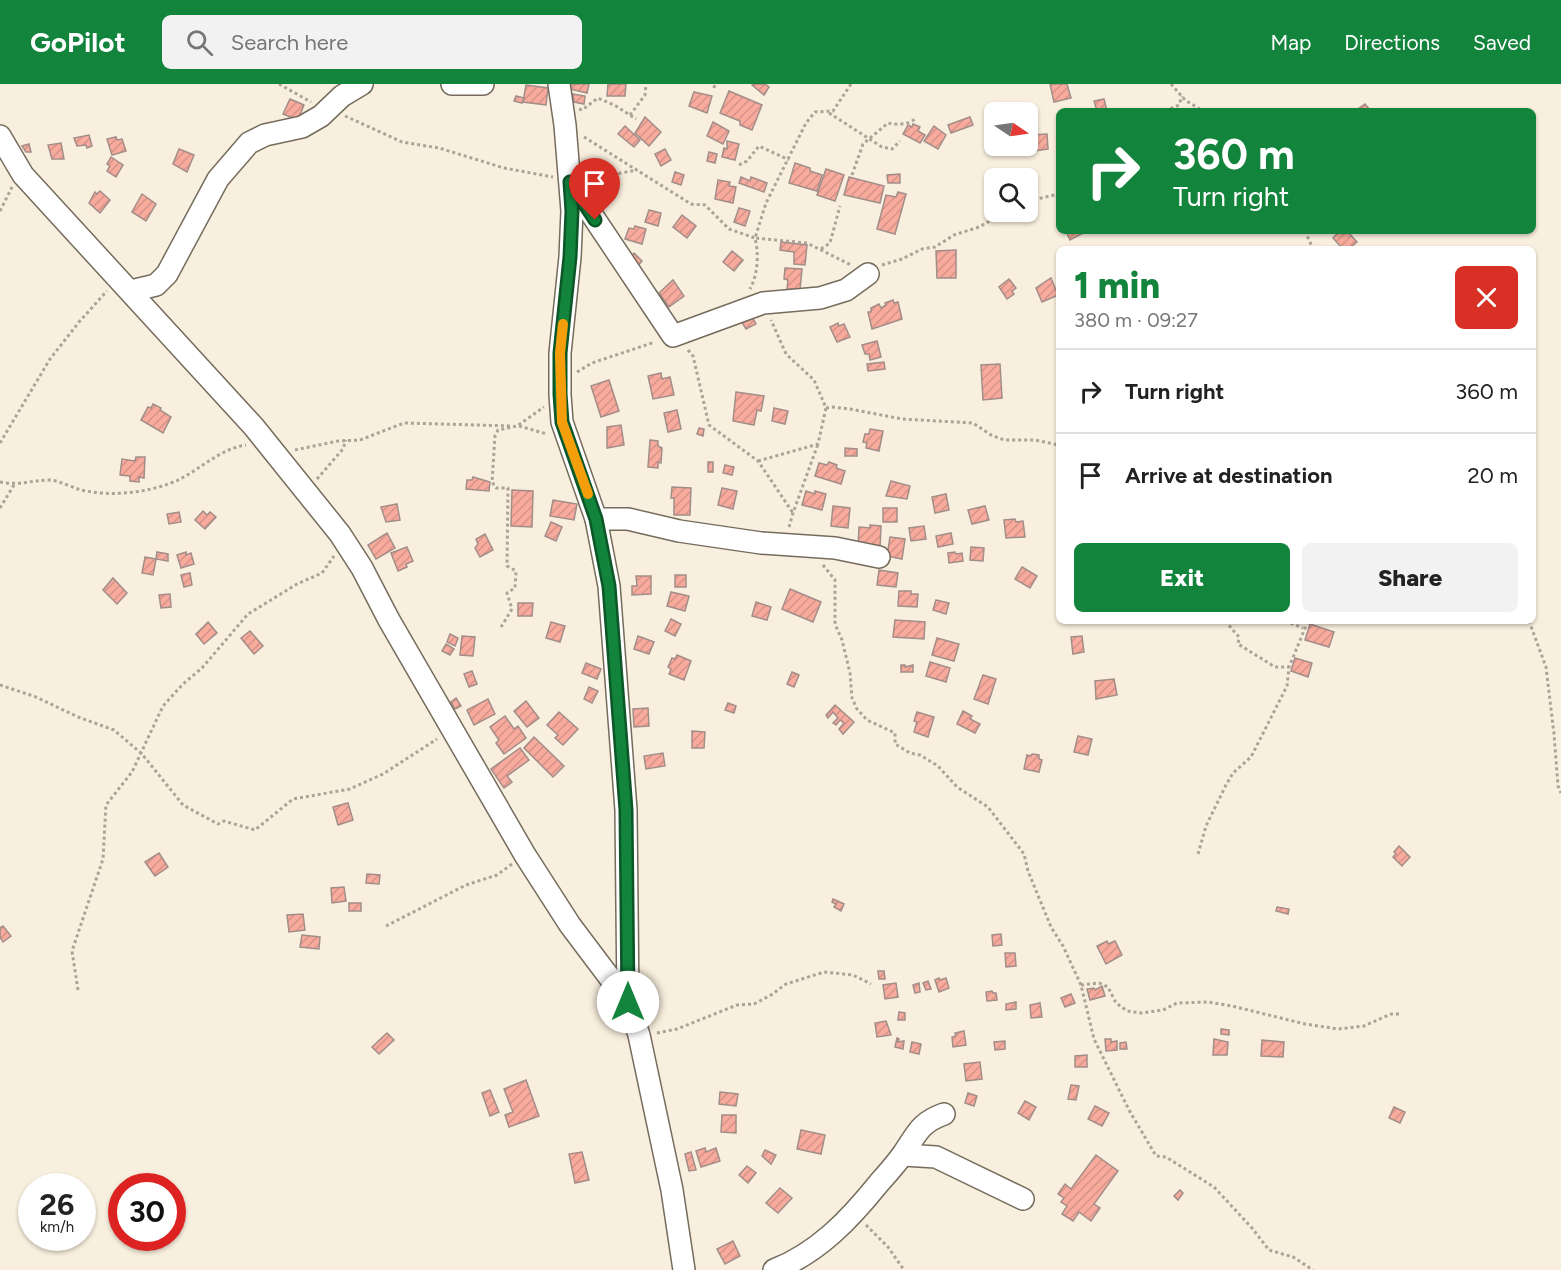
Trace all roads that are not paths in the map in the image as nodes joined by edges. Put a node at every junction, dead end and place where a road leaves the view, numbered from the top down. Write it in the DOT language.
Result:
graph roads {
  1 [pos="362,84"];
  2 [pos="452,84"];
  3 [pos="483,84"];
  4 [pos="560,93"];
  5 [pos="0,136"];
  6 [pos="570,182"];
  7 [pos="868,274"];
  8 [pos="125,285"];
  9 [pos="596,519"];
  10 [pos="879,557"];
  11 [pos="628,1002"];
  12 [pos="944,1113"];
  13 [pos="903,1155"];
  14 [pos="1023,1199"];
  15 [pos="684,1270"];
  16 [pos="774,1270"];
  1 -- 8 [label="street"];
  2 -- 3 [label="street"];
  4 -- 6 [label="street"];
  5 -- 8 [label="street"];
  6 -- 7 [label="street"];
  6 -- 9 [label="street"];
  8 -- 11 [label="street"];
  9 -- 10 [label="street"];
  9 -- 11 [label="street"];
  11 -- 15 [label="street"];
  12 -- 13 [label="street"];
  13 -- 14 [label="street"];
  13 -- 16 [label="street"];
}
